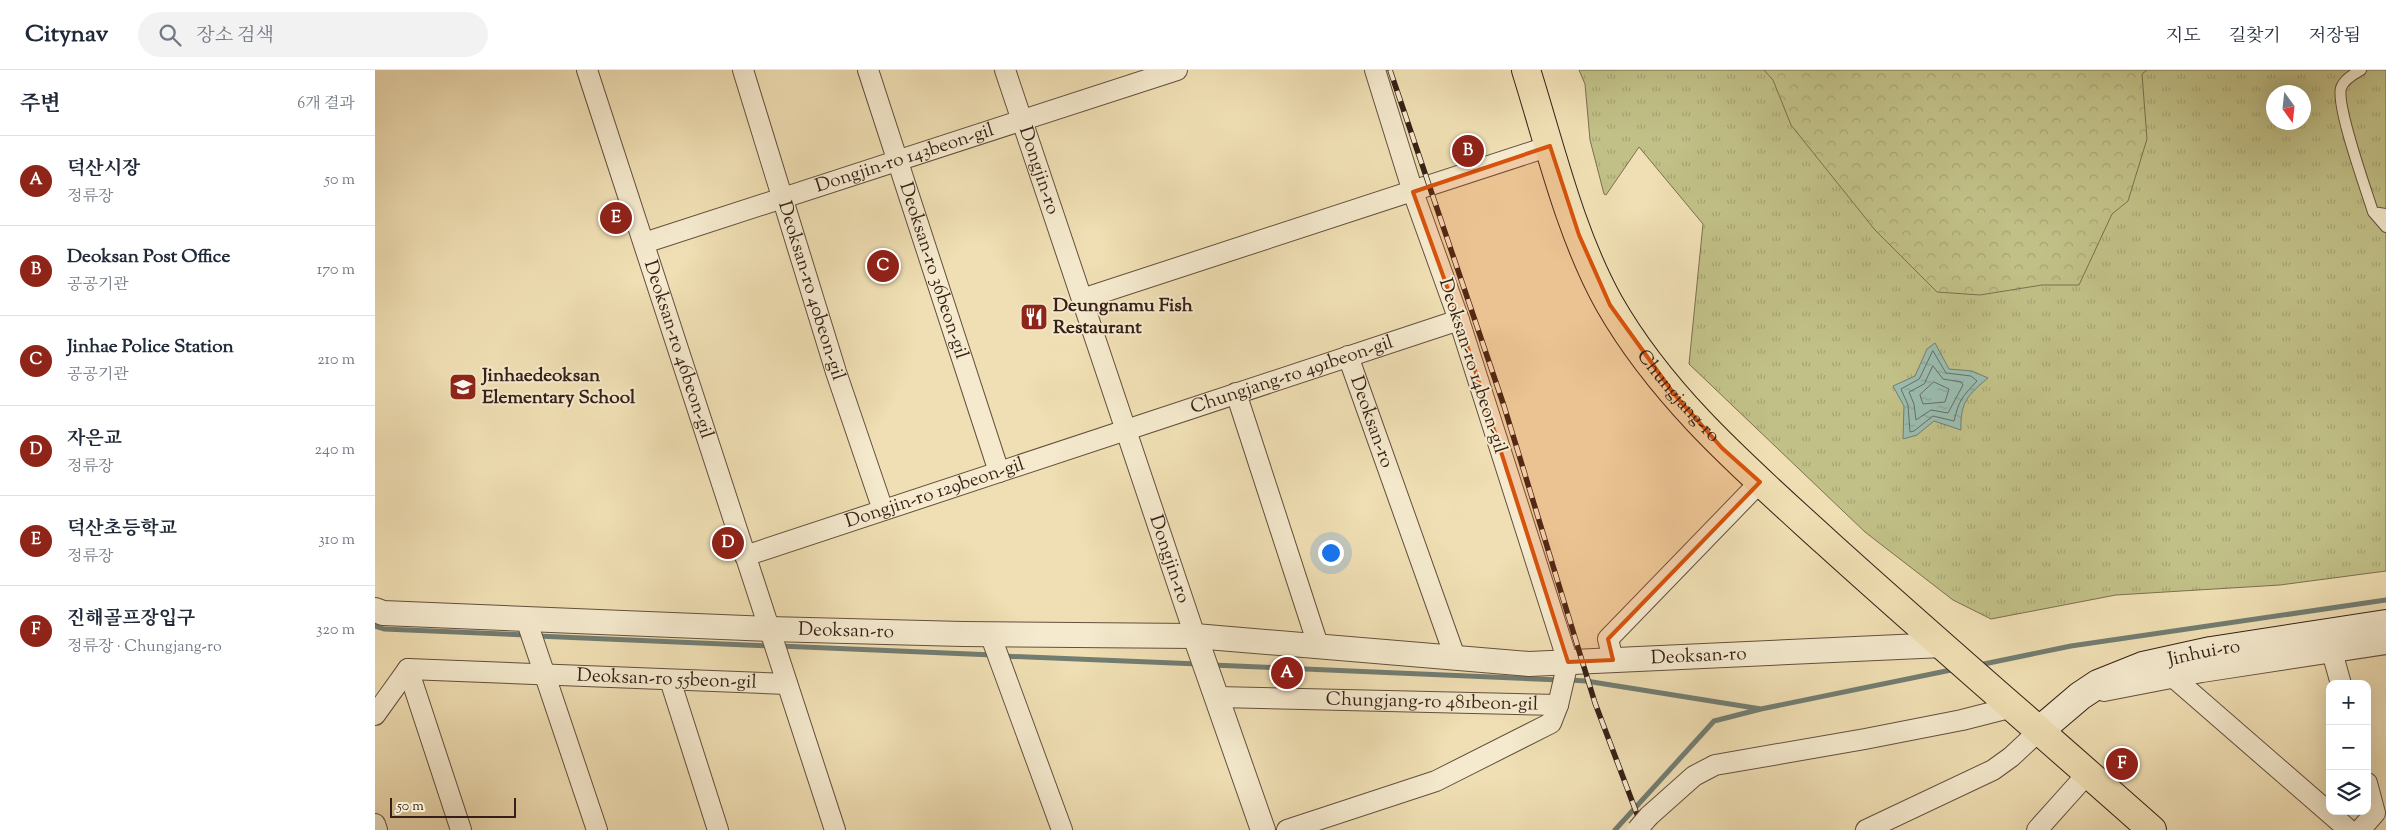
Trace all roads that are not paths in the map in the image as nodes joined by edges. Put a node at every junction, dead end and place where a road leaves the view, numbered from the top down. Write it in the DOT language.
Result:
graph roads {
  1 [pos="587,70"];
  2 [pos="743,70"];
  3 [pos="868,70"];
  4 [pos="1005,70"];
  5 [pos="1177,70"];
  6 [pos="1375,70"];
  7 [pos="1526,70"];
  8 [pos="2361,70"];
  9 [pos="2347,74"];
  10 [pos="1022,120"];
  11 [pos="1550,146"];
  12 [pos="898,161"];
  13 [pos="1413,192"];
  14 [pos="782,198"];
  15 [pos="2373,212"];
  16 [pos="2386,214"];
  17 [pos="2386,227"];
  18 [pos="643,243"];
  19 [pos="1081,299"];
  20 [pos="1459,320"];
  21 [pos="1348,356"];
  22 [pos="1236,393"];
  23 [pos="1126,430"];
  24 [pos="999,472"];
  25 [pos="1761,482"];
  26 [pos="883,510"];
  27 [pos="745,556"];
  28 [pos="375,610"];
  29 [pos="526,619"];
  30 [pos="2386,624"];
  31 [pos="769,629"];
  32 [pos="990,634"];
  33 [pos="1195,636"];
  34 [pos="2386,644"];
  35 [pos="1318,645"];
  36 [pos="1943,645"];
  37 [pos="2333,652"];
  38 [pos="1455,657"];
  39 [pos="1613,660"];
  40 [pos="1568,662"];
  41 [pos="409,670"];
  42 [pos="545,675"];
  43 [pos="2173,677"];
  44 [pos="670,680"];
  45 [pos="2340,680"];
  46 [pos="787,684"];
  47 [pos="2080,696"];
  48 [pos="1217,697"];
  49 [pos="2010,704"];
  50 [pos="1559,705"];
  51 [pos="375,715"];
  52 [pos="2040,730"];
  53 [pos="2088,773"];
  54 [pos="2371,798"];
  55 [pos="1895,816"];
  56 [pos="1643,823"];
  57 [pos="375,824"];
  58 [pos="1262,824"];
  59 [pos="377,830"];
  60 [pos="461,830"];
  61 [pos="597,830"];
  62 [pos="718,830"];
  63 [pos="835,830"];
  64 [pos="1062,830"];
  65 [pos="1287,830"];
  66 [pos="1866,830"];
  67 [pos="1909,830"];
  68 [pos="2037,830"];
  69 [pos="2152,830"];
  70 [pos="2349,830"];
  71 [pos="2360,830"];
  1 -- 18 [label="street, Deoksan-ro 46beon-gil"];
  2 -- 14 [label="street, Deoksan-ro 40beon-gil"];
  3 -- 12 [label="street, Deoksan-ro 36beon-gil"];
  4 -- 10 [label="street, Dongjin-ro"];
  5 -- 10 [label="street, Dongjin-ro 143beon-gil"];
  6 -- 13 [label="street, Deoksan-ro 14beon-gil"];
  7 -- 11 [label="main road, Chungjang-ro"];
  8 -- 9 [label="lane"];
  9 -- 15 [label="lane"];
  10 -- 12 [label="street, Dongjin-ro 143beon-gil"];
  10 -- 19 [label="street, Dongjin-ro"];
  11 -- 13 [label="street"];
  11 -- 25 [label="main road, Chungjang-ro"];
  12 -- 14 [label="street, Dongjin-ro 143beon-gil"];
  12 -- 24 [label="street, Deoksan-ro 36beon-gil"];
  13 -- 19 [label="street"];
  13 -- 20 [label="street, Deoksan-ro 14beon-gil"];
  14 -- 18 [label="street, Dongjin-ro 143beon-gil"];
  14 -- 26 [label="street, Deoksan-ro 40beon-gil"];
  15 -- 16 [label="lane"];
  15 -- 17 [label="lane"];
  18 -- 27 [label="street, Deoksan-ro 46beon-gil"];
  19 -- 23 [label="street, Dongjin-ro"];
  20 -- 21 [label="street, Chungjang-ro 491beon-gil"];
  20 -- 40 [label="street, Deoksan-ro 14beon-gil"];
  21 -- 22 [label="street, Chungjang-ro 491beon-gil"];
  21 -- 38 [label="street, Deoksan-ro"];
  22 -- 23 [label="street, Chungjang-ro 491beon-gil"];
  22 -- 35 [label="street"];
  23 -- 24 [label="street, Dongjin-ro 129beon-gil"];
  23 -- 33 [label="street, Dongjin-ro"];
  24 -- 26 [label="street, Dongjin-ro 129beon-gil"];
  25 -- 36 [label="main road, Chungjang-ro"];
  25 -- 39 [label="street"];
  26 -- 27 [label="street, Dongjin-ro 129beon-gil"];
  27 -- 31 [label="street, Deoksan-ro 46beon-gil"];
  28 -- 29 [label="street, Deoksan-ro"];
  29 -- 31 [label="street, Deoksan-ro"];
  29 -- 42 [label="street, Deoksan-ro 55beon-gil"];
  30 -- 47 [label="main road, Jinhui-ro"];
  31 -- 32 [label="street, Deoksan-ro"];
  31 -- 46 [label="street, Deoksan-ro 46beon-gil"];
  32 -- 33 [label="street, Deoksan-ro"];
  32 -- 64 [label="street"];
  33 -- 35 [label="street, Deoksan-ro"];
  33 -- 48 [label="street, Dongjin-ro"];
  34 -- 37 [label="street"];
  35 -- 38 [label="street, Deoksan-ro"];
  36 -- 39 [label="street, Deoksan-ro"];
  36 -- 49 [label="main road, Chungjang-ro"];
  37 -- 43 [label="street"];
  37 -- 45 [label="street"];
  38 -- 40 [label="street, Deoksan-ro"];
  39 -- 40 [label="street, Deoksan-ro"];
  40 -- 50 [label="street, Chungjang-ro 481beon-gil"];
  41 -- 42 [label="street, Deoksan-ro 55beon-gil"];
  41 -- 51 [label="street"];
  41 -- 60 [label="street"];
  42 -- 44 [label="street, Deoksan-ro 55beon-gil"];
  42 -- 61 [label="street, Deoksan-ro 55beon-gil"];
  43 -- 47 [label="street"];
  43 -- 70 [label="street"];
  44 -- 46 [label="street, Deoksan-ro 55beon-gil"];
  44 -- 62 [label="street"];
  46 -- 63 [label="street, Deoksan-ro 46beon-gil"];
  47 -- 52 [label="main road, Jinhui-ro"];
  48 -- 50 [label="street, Chungjang-ro 481beon-gil"];
  48 -- 58 [label="street, Dongjin-ro"];
  49 -- 52 [label="main road"];
  49 -- 56 [label="street"];
  50 -- 65 [label="street, Chungjang-ro 481beon-gil"];
  52 -- 53 [label="main road"];
  52 -- 55 [label="street"];
  53 -- 68 [label="street"];
  53 -- 69 [label="main road"];
  54 -- 71 [label="street"];
  55 -- 66 [label="street"];
  55 -- 67 [label="street"];
  57 -- 59 [label="street"];
}
